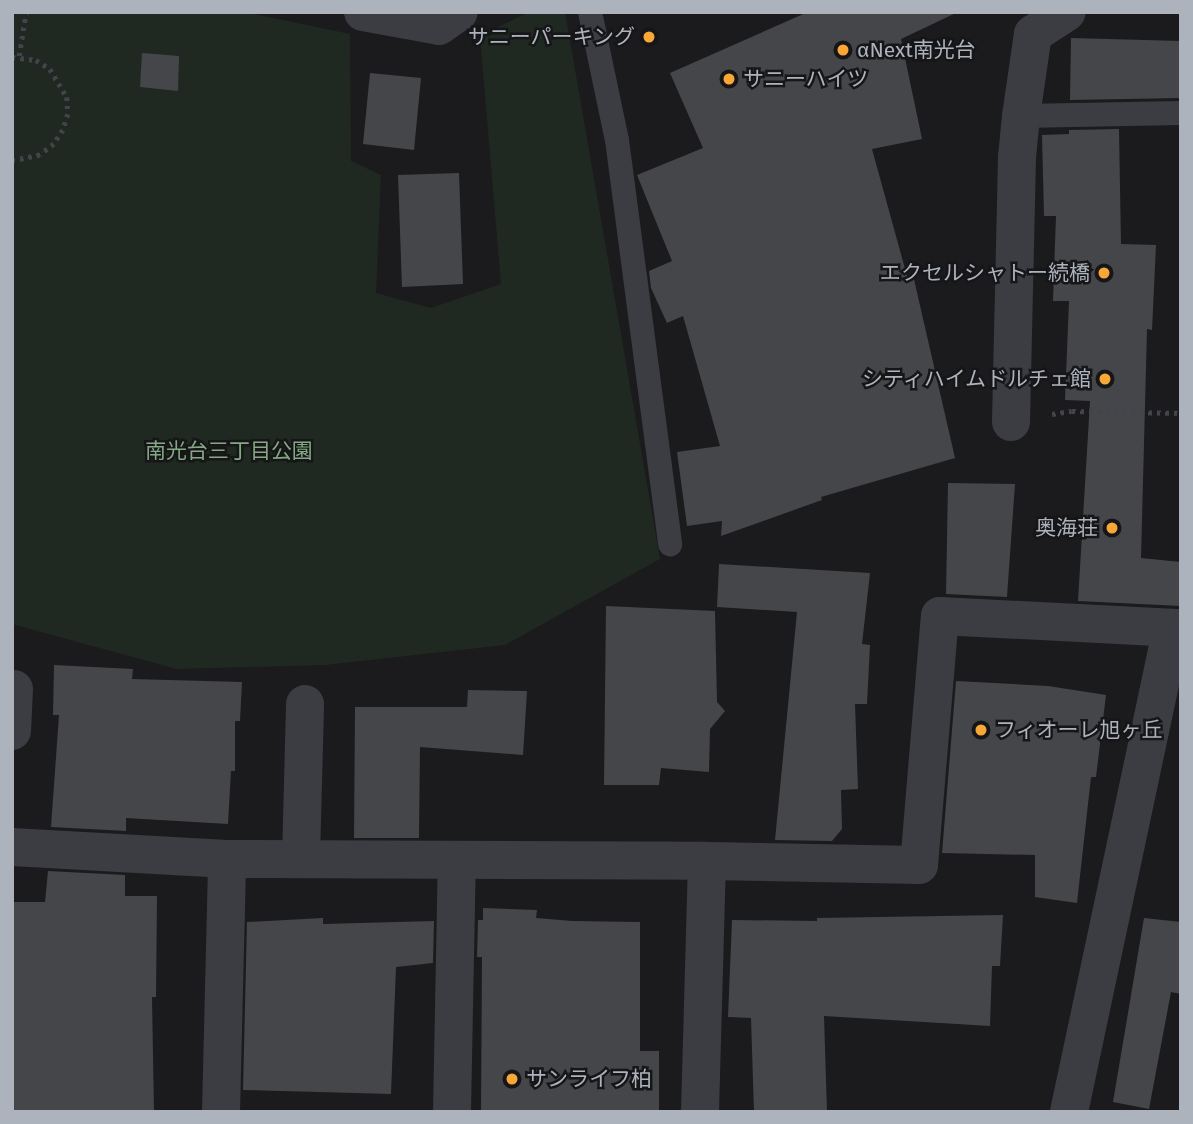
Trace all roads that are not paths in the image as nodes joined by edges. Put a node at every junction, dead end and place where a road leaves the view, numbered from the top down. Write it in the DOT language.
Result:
graph roads {
  1 [pos="363,12"];
  2 [pos="459,12"];
  3 [pos="590,12"];
  4 [pos="1067,12"];
  5 [pos="1026,23"];
  6 [pos="1181,113"];
  7 [pos="1021,116"];
  8 [pos="1011,422"];
  9 [pos="670,545"];
  10 [pos="1177,628"];
  11 [pos="14,689"];
  12 [pos="305,704"];
  13 [pos="12,731"];
  14 [pos="12,847"];
  15 [pos="227,859"];
  16 [pos="301,859"];
  17 [pos="457,861"];
  18 [pos="707,861"];
  19 [pos="221,1112"];
  20 [pos="452,1112"];
  21 [pos="700,1112"];
  22 [pos="1069,1112"];
  1 -- 2 [label="street"];
  3 -- 9 [label="lane"];
  4 -- 5 [label="street"];
  5 -- 7 [label="street"];
  6 -- 7 [label="lane"];
  7 -- 8 [label="street"];
  10 -- 18 [label="street"];
  10 -- 22 [label="street"];
  11 -- 13 [label="street"];
  12 -- 16 [label="street"];
  14 -- 15 [label="street"];
  15 -- 16 [label="street"];
  15 -- 19 [label="street"];
  16 -- 17 [label="street"];
  17 -- 18 [label="street"];
  17 -- 20 [label="street"];
  18 -- 21 [label="street"];
}
